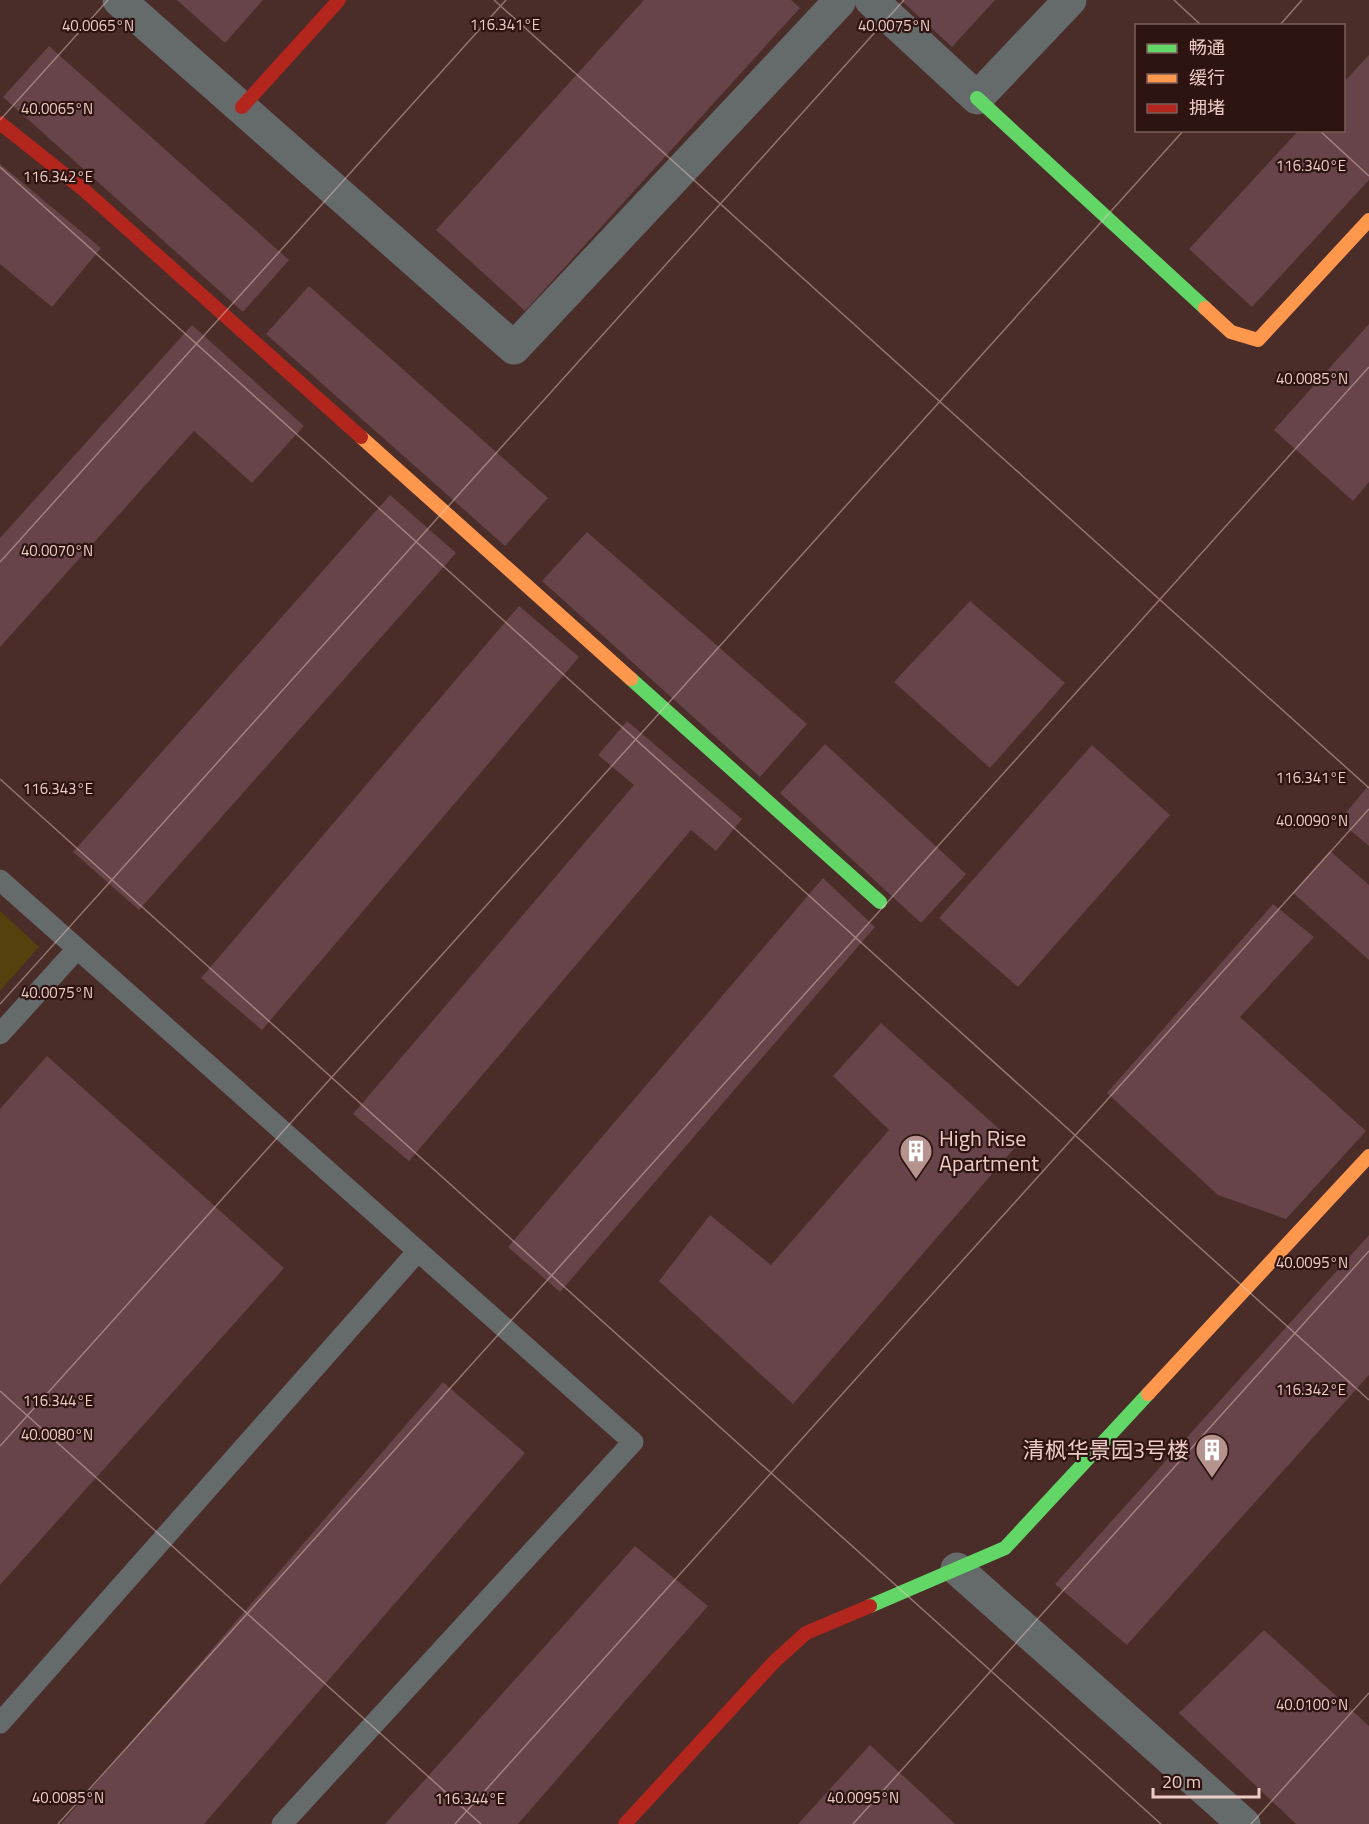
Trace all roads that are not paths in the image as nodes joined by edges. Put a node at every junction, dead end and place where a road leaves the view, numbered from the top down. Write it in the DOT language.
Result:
graph roads {
  1 [pos="119,0"];
  2 [pos="339,0"];
  3 [pos="839,0"];
  4 [pos="871,0"];
  5 [pos="1070,0"];
  6 [pos="977,99"];
  7 [pos="242,107"];
  8 [pos="0,123"];
  9 [pos="1369,220"];
  10 [pos="0,880"];
  11 [pos="880,902"];
  12 [pos="77,949"];
  13 [pos="0,1034"];
  14 [pos="1369,1156"];
  15 [pos="418,1251"];
  16 [pos="957,1569"];
  17 [pos="0,1723"];
  18 [pos="282,1824"];
  19 [pos="625,1824"];
  20 [pos="1244,1824"];
  1 -- 7 [label="street"];
  2 -- 7 [label="street"];
  3 -- 7 [label="street"];
  4 -- 6 [label="street"];
  5 -- 6 [label="street"];
  6 -- 9 [label="street"];
  8 -- 11 [label="street"];
  10 -- 12 [label="lane"];
  12 -- 13 [label="lane"];
  12 -- 15 [label="lane"];
  14 -- 16 [label="street"];
  15 -- 17 [label="lane"];
  15 -- 18 [label="lane"];
  16 -- 19 [label="street"];
  16 -- 20 [label="street"];
}
